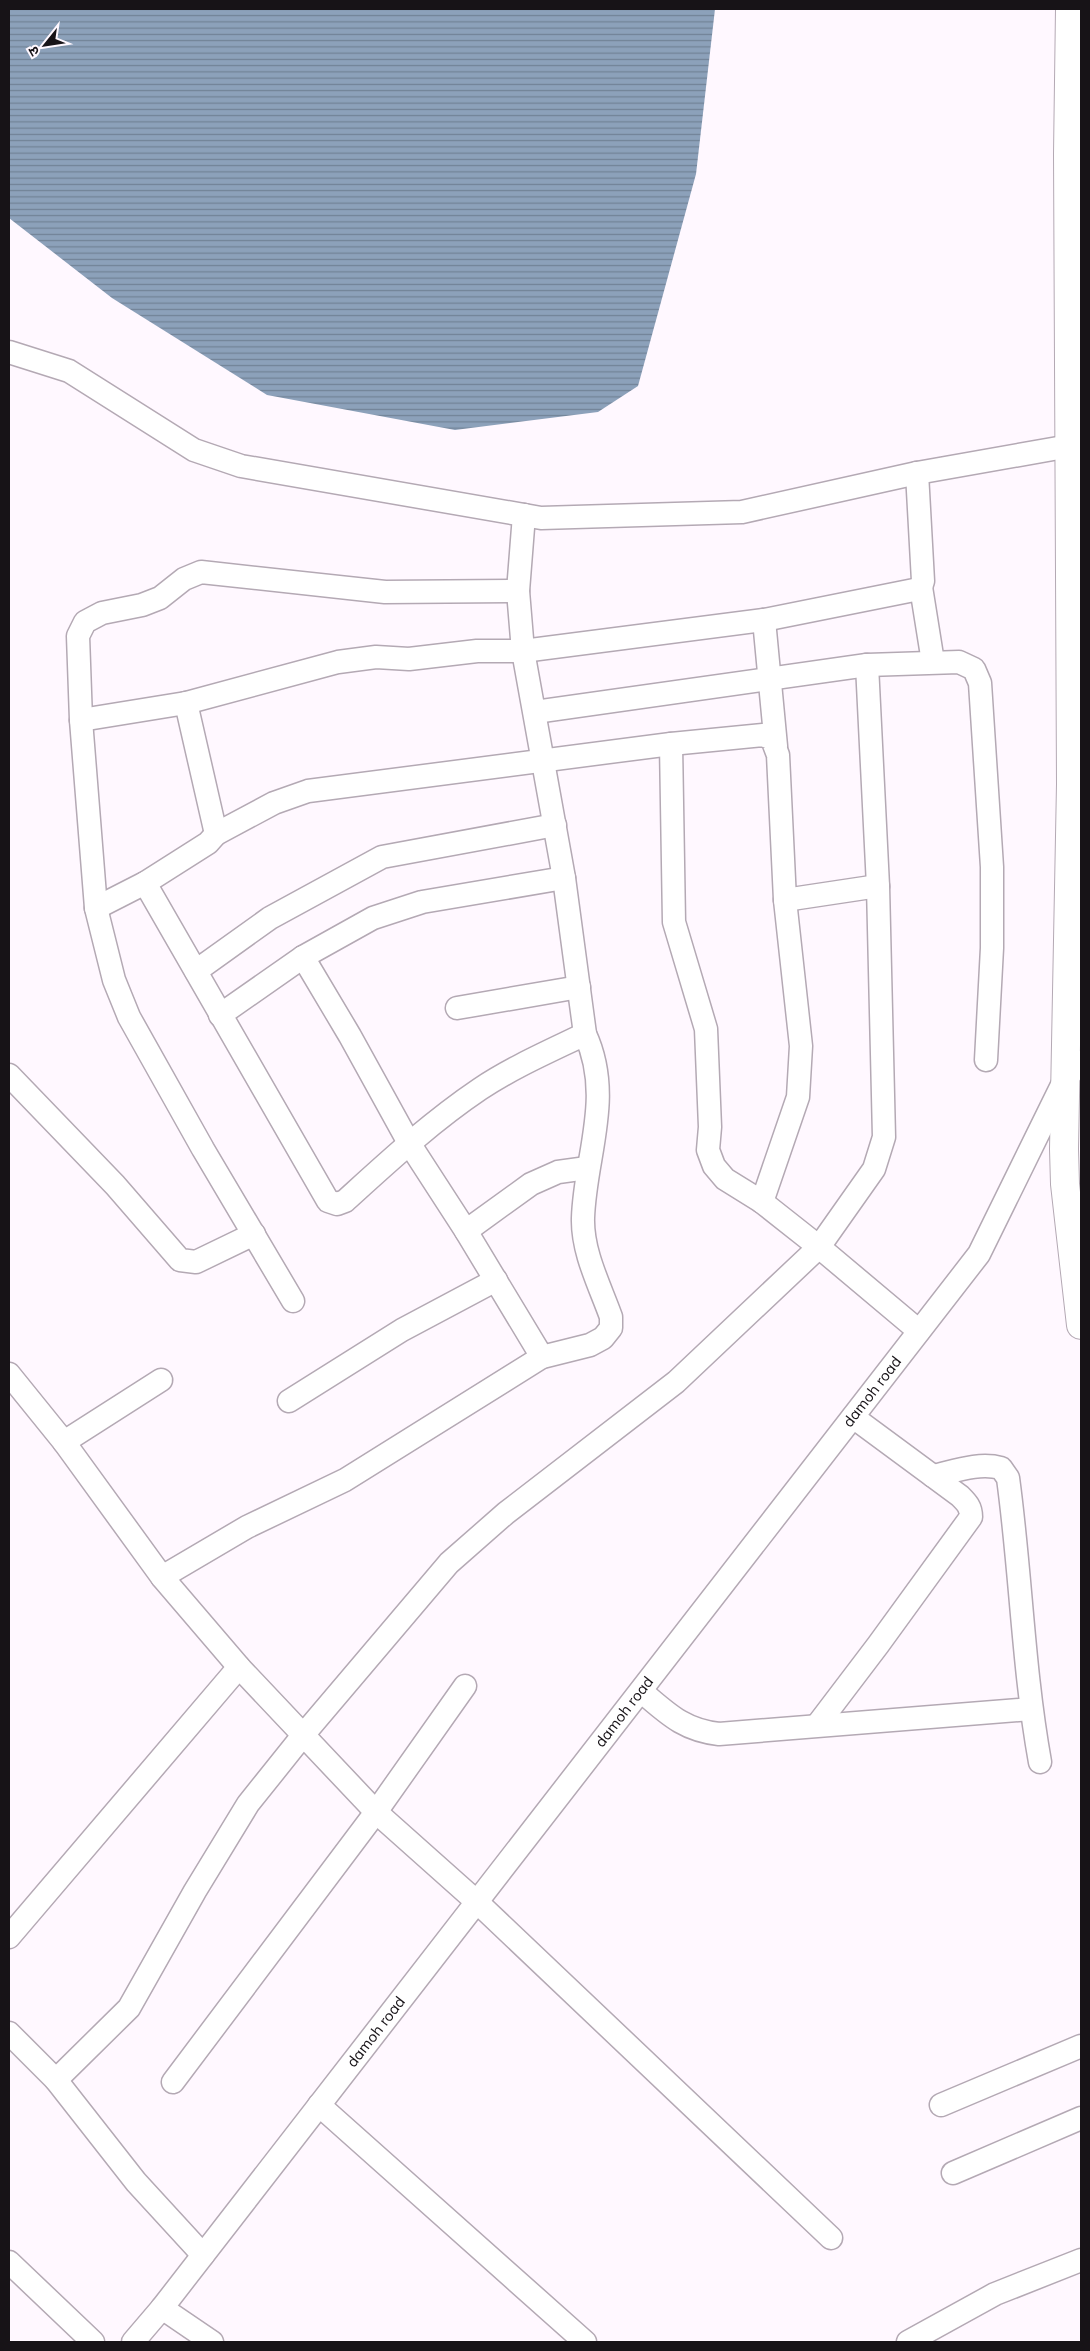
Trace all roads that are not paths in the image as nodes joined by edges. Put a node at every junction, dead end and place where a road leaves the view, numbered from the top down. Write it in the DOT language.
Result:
graph roads {
  1 [pos="1070,9"];
  2 [pos="9,352"];
  3 [pos="1076,444"];
  4 [pos="917,472"];
  5 [pos="524,515"];
  6 [pos="921,587"];
  7 [pos="518,592"];
  8 [pos="764,620"];
  9 [pos="523,651"];
  10 [pos="933,662"];
  11 [pos="867,664"];
  12 [pos="770,678"];
  13 [pos="186,703"];
  14 [pos="535,712"];
  15 [pos="81,720"];
  16 [pos="671,744"];
  17 [pos="776,746"];
  18 [pos="544,760"];
  19 [pos="555,825"];
  20 [pos="216,834"];
  21 [pos="564,878"];
  22 [pos="145,883"];
  23 [pos="878,886"];
  24 [pos="785,900"];
  25 [pos="96,908"];
  26 [pos="303,958"];
  27 [pos="196,971"];
  28 [pos="579,987"];
  29 [pos="457,1008"];
  30 [pos="220,1015"];
  31 [pos="585,1034"];
  32 [pos="986,1060"];
  33 [pos="1073,1071"];
  34 [pos="9,1075"];
  35 [pos="1073,1111"];
  36 [pos="409,1143"];
  37 [pos="587,1168"];
  38 [pos="762,1202"];
  39 [pos="466,1231"];
  40 [pos="254,1234"];
  41 [pos="819,1247"];
  42 [pos="496,1280"];
  43 [pos="294,1301"];
  44 [pos="1081,1325"];
  45 [pos="919,1332"];
  46 [pos="542,1357"];
  47 [pos="9,1374"];
  48 [pos="161,1380"];
  49 [pos="289,1401"];
  50 [pos="853,1417"];
  51 [pos="64,1442"];
  52 [pos="934,1476"];
  53 [pos="162,1577"];
  54 [pos="239,1667"];
  55 [pos="464,1686"];
  56 [pos="641,1691"];
  57 [pos="1031,1709"];
  58 [pos="818,1724"];
  59 [pos="304,1734"];
  60 [pos="1040,1762"];
  61 [pos="376,1812"];
  62 [pos="477,1902"];
  63 [pos="9,1937"];
  64 [pos="9,2033"];
  65 [pos="1081,2046"];
  66 [pos="56,2080"];
  67 [pos="173,2082"];
  68 [pos="319,2105"];
  69 [pos="941,2105"];
  70 [pos="1081,2118"];
  71 [pos="952,2172"];
  72 [pos="831,2238"];
  73 [pos="203,2255"];
  74 [pos="1081,2260"];
  75 [pos="9,2262"];
  76 [pos="162,2308"];
  77 [pos="93,2342"];
  78 [pos="132,2342"];
  79 [pos="212,2342"];
  80 [pos="585,2342"];
  81 [pos="908,2342"];
  1 -- 3 [label="main road"];
  2 -- 5 [label="street"];
  3 -- 4 [label="street"];
  3 -- 33 [label="main road"];
  4 -- 5 [label="street"];
  4 -- 6 [label="street"];
  5 -- 7 [label="street"];
  6 -- 8 [label="street"];
  6 -- 10 [label="street"];
  7 -- 9 [label="street"];
  7 -- 15 [label="street"];
  8 -- 9 [label="street"];
  8 -- 12 [label="street"];
  9 -- 13 [label="street"];
  9 -- 14 [label="street"];
  10 -- 11 [label="street"];
  10 -- 32 [label="street"];
  11 -- 12 [label="street"];
  11 -- 23 [label="street"];
  12 -- 14 [label="street"];
  12 -- 17 [label="street"];
  13 -- 15 [label="street"];
  13 -- 20 [label="street"];
  14 -- 18 [label="street"];
  15 -- 25 [label="street"];
  16 -- 17 [label="street"];
  16 -- 18 [label="street"];
  16 -- 38 [label="street"];
  17 -- 24 [label="street"];
  18 -- 19 [label="street"];
  18 -- 20 [label="street"];
  19 -- 21 [label="street"];
  19 -- 27 [label="street"];
  20 -- 22 [label="street"];
  21 -- 26 [label="street"];
  21 -- 28 [label="street"];
  22 -- 25 [label="street"];
  22 -- 27 [label="street"];
  23 -- 24 [label="street"];
  23 -- 41 [label="street"];
  24 -- 38 [label="street"];
  25 -- 40 [label="street"];
  26 -- 30 [label="street"];
  26 -- 36 [label="street"];
  27 -- 30 [label="street"];
  28 -- 29 [label="street"];
  28 -- 31 [label="street"];
  30 -- 36 [label="street"];
  31 -- 36 [label="street"];
  31 -- 37 [label="street"];
  33 -- 35 [label="main road"];
  33 -- 45 [label="street, damoh road"];
  34 -- 40 [label="street"];
  35 -- 44 [label="main road"];
  36 -- 39 [label="street"];
  37 -- 39 [label="street"];
  37 -- 46 [label="street"];
  38 -- 41 [label="street"];
  39 -- 42 [label="street"];
  40 -- 43 [label="street"];
  41 -- 45 [label="street"];
  41 -- 59 [label="street"];
  42 -- 46 [label="street"];
  42 -- 49 [label="street"];
  45 -- 50 [label="street, damoh road"];
  46 -- 53 [label="street"];
  47 -- 51 [label="street"];
  48 -- 51 [label="street"];
  50 -- 52 [label="street"];
  50 -- 56 [label="street, damoh road"];
  51 -- 53 [label="street"];
  52 -- 57 [label="street"];
  52 -- 58 [label="street"];
  53 -- 54 [label="street"];
  54 -- 59 [label="street"];
  54 -- 63 [label="street"];
  55 -- 61 [label="street"];
  56 -- 58 [label="street"];
  56 -- 62 [label="street, damoh road"];
  57 -- 58 [label="street"];
  57 -- 60 [label="street"];
  59 -- 61 [label="street"];
  59 -- 66 [label="street"];
  61 -- 62 [label="street"];
  61 -- 67 [label="street"];
  62 -- 68 [label="street, damoh road"];
  62 -- 72 [label="street"];
  64 -- 66 [label="street"];
  65 -- 69 [label="street"];
  66 -- 73 [label="street"];
  68 -- 73 [label="street, damoh road"];
  68 -- 80 [label="street"];
  70 -- 71 [label="street"];
  73 -- 76 [label="street, damoh road"];
  74 -- 81 [label="street"];
  75 -- 77 [label="street"];
  76 -- 78 [label="street, damoh road"];
  76 -- 79 [label="street"];
}
